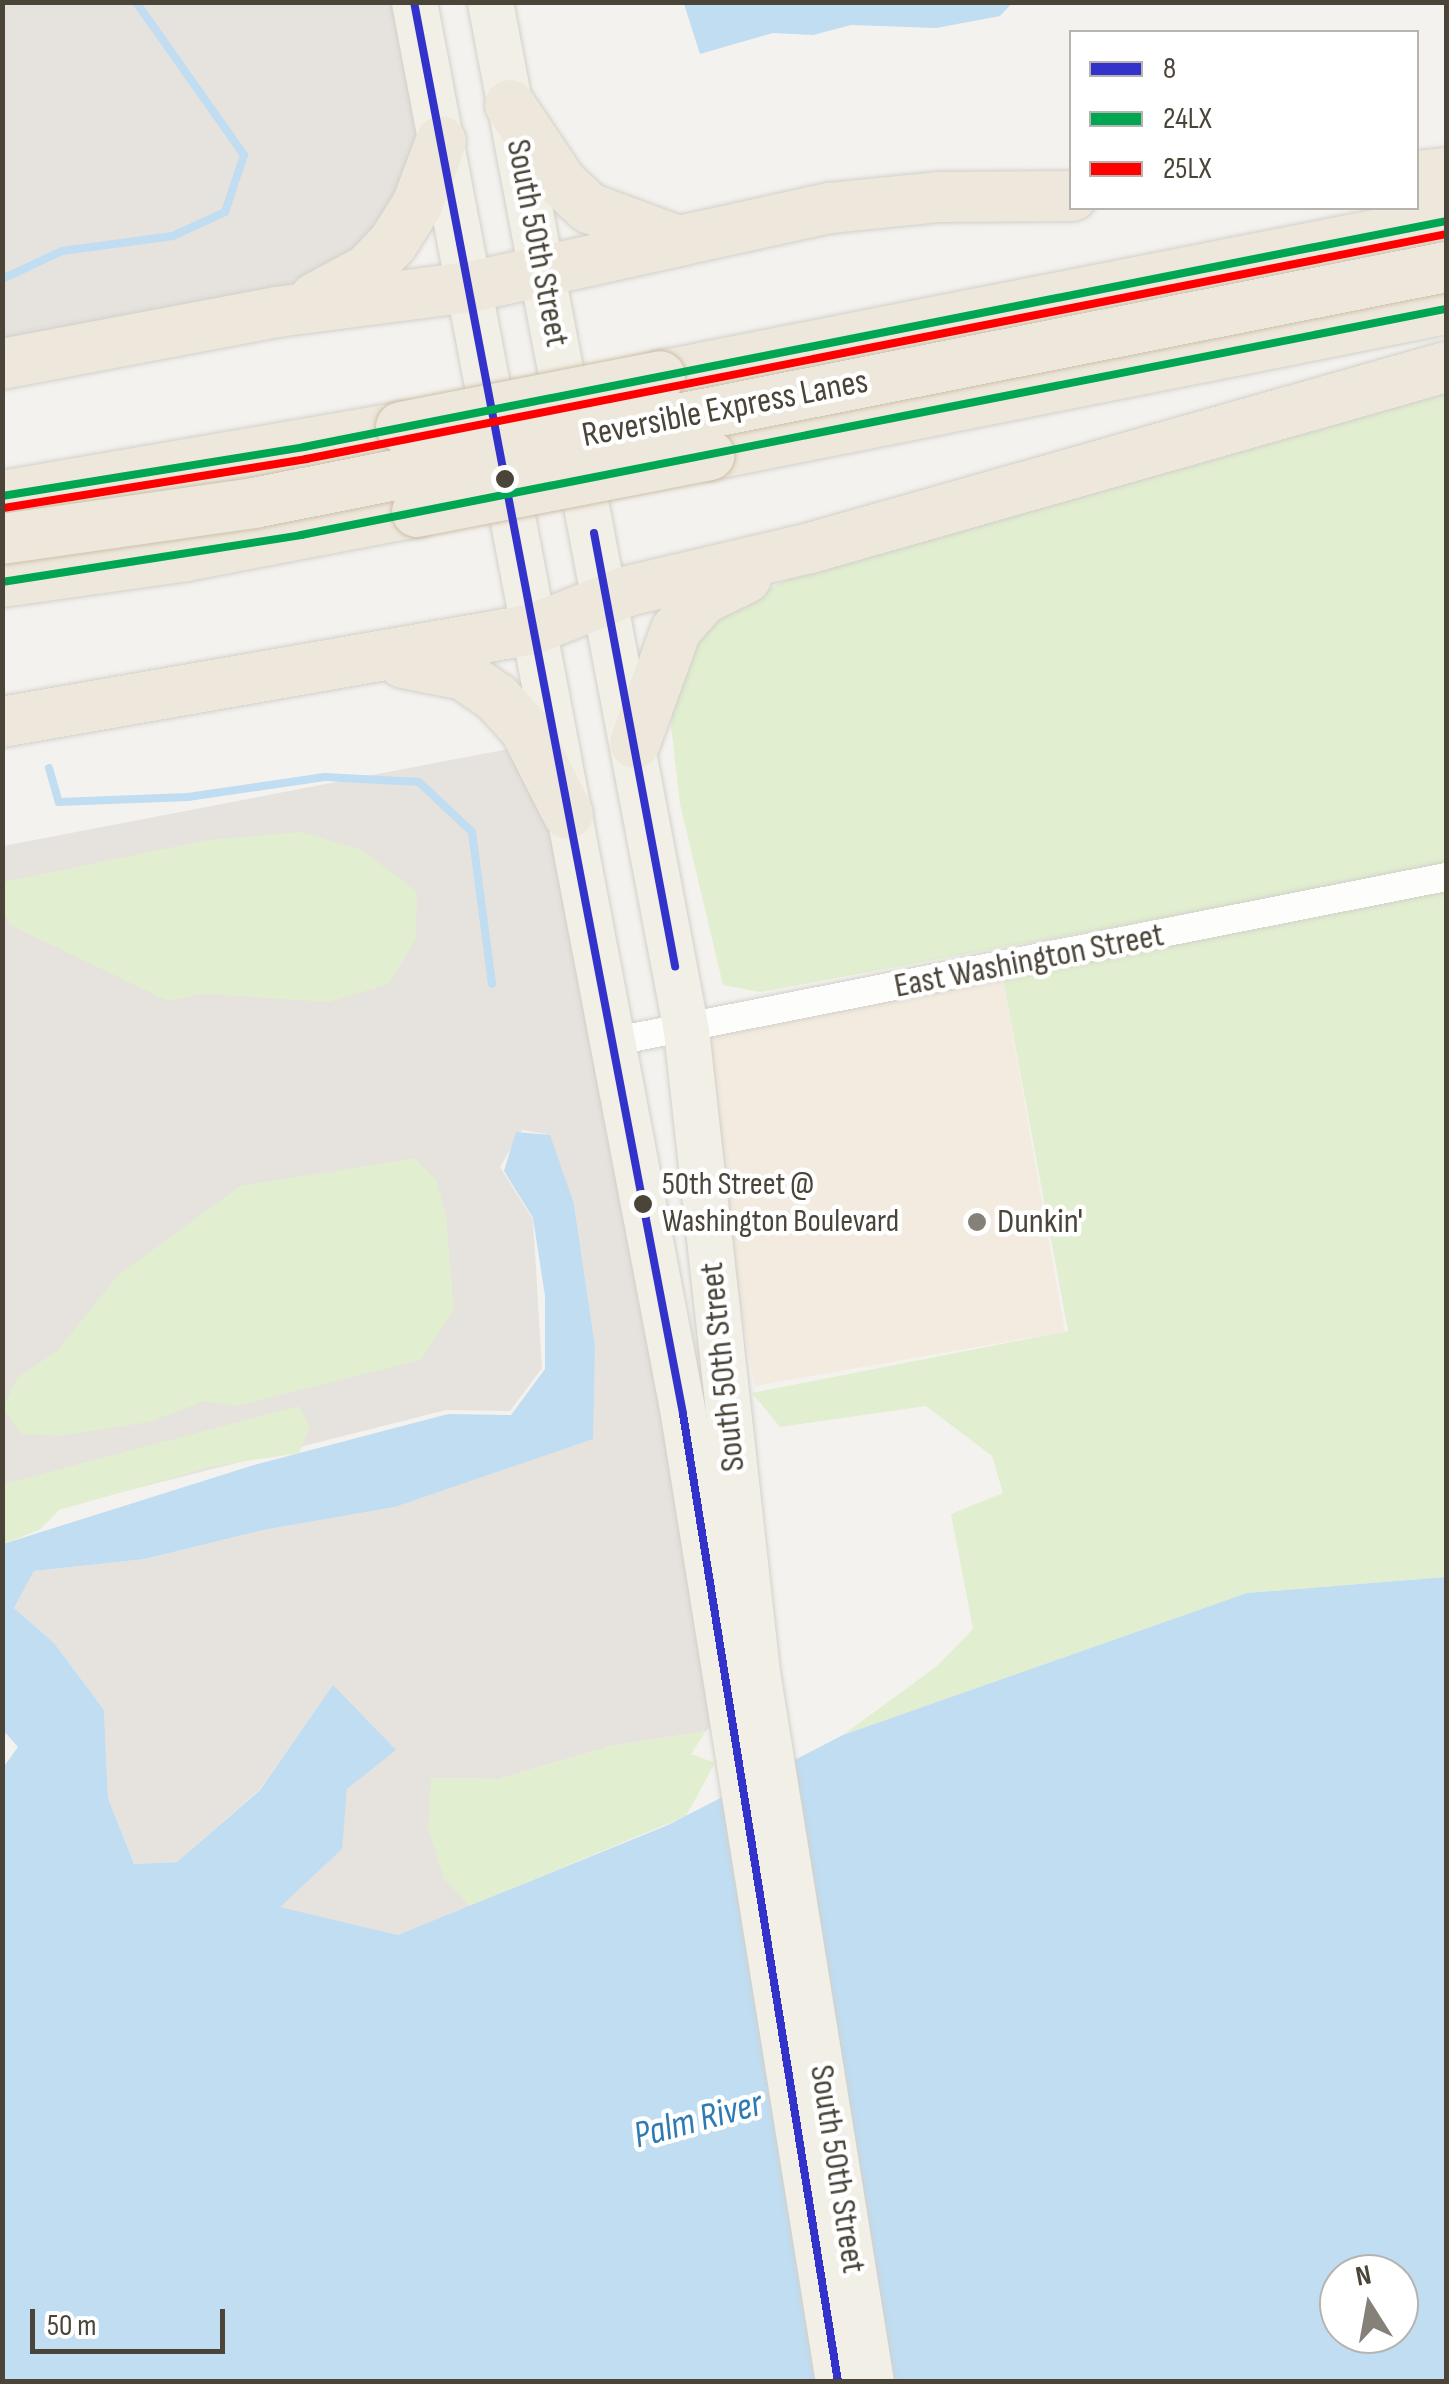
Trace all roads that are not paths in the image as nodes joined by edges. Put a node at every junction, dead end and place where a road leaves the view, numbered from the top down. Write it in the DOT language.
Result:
graph roads {
  1 [pos="414,2"];
  2 [pos="490,2"];
  3 [pos="510,105"];
  4 [pos="440,141"];
  5 [pos="1446,173"];
  6 [pos="1419,176"];
  7 [pos="1069,196"];
  8 [pos="1446,221"];
  9 [pos="670,238"];
  10 [pos="1446,267"];
  11 [pos="542,269"];
  12 [pos="470,287"];
  13 [pos="1446,309"];
  14 [pos="277,312"];
  15 [pos="2,364"];
  16 [pos="1446,367"];
  17 [pos="2,496"];
  18 [pos="2,539"];
  19 [pos="810,548"];
  20 [pos="2,582"];
  21 [pos="607,599"];
  22 [pos="534,629"];
  23 [pos="368,662"];
  24 [pos="2,722"];
  25 [pos="635,743"];
  26 [pos="568,814"];
  27 [pos="1446,877"];
  28 [pos="686,1030"];
  29 [pos="611,1042"];
  30 [pos="741,1674"];
  31 [pos="838,2382"];
  32 [pos="871,2382"];
  1 -- 4 [label="main road, South 50th Street"];
  2 -- 3 [label="main road, South 50th Street"];
  3 -- 9 [label="highway"];
  3 -- 11 [label="main road, South 50th Street"];
  4 -- 12 [label="main road, South 50th Street"];
  4 -- 14 [label="highway"];
  5 -- 6 [label="highway"];
  7 -- 9 [label="highway"];
  8 -- 17 [label="highway, bridge"];
  9 -- 11 [label="highway"];
  10 -- 18 [label="highway, Reversible Express Lanes, bridge"];
  11 -- 12 [label="highway"];
  11 -- 21 [label="main road, South 50th Street"];
  12 -- 14 [label="highway"];
  12 -- 22 [label="main road, South 50th Street"];
  13 -- 20 [label="highway, bridge"];
  14 -- 15 [label="highway"];
  16 -- 19 [label="highway"];
  19 -- 21 [label="highway"];
  19 -- 25 [label="highway"];
  21 -- 22 [label="highway"];
  21 -- 25 [label="main road, South 50th Street"];
  22 -- 23 [label="highway"];
  22 -- 26 [label="main road, South 50th Street"];
  23 -- 24 [label="highway"];
  23 -- 26 [label="highway"];
  25 -- 28 [label="main road, South 50th Street"];
  26 -- 29 [label="main road, South 50th Street"];
  27 -- 28 [label="street, East Washington Street"];
  28 -- 29 [label="street, East Washington Street"];
  28 -- 30 [label="main road, South 50th Street"];
  29 -- 30 [label="main road, South 50th Street"];
  30 -- 31 [label="main road, South 50th Street"];
  30 -- 32 [label="main road, South 50th Street"];
}
